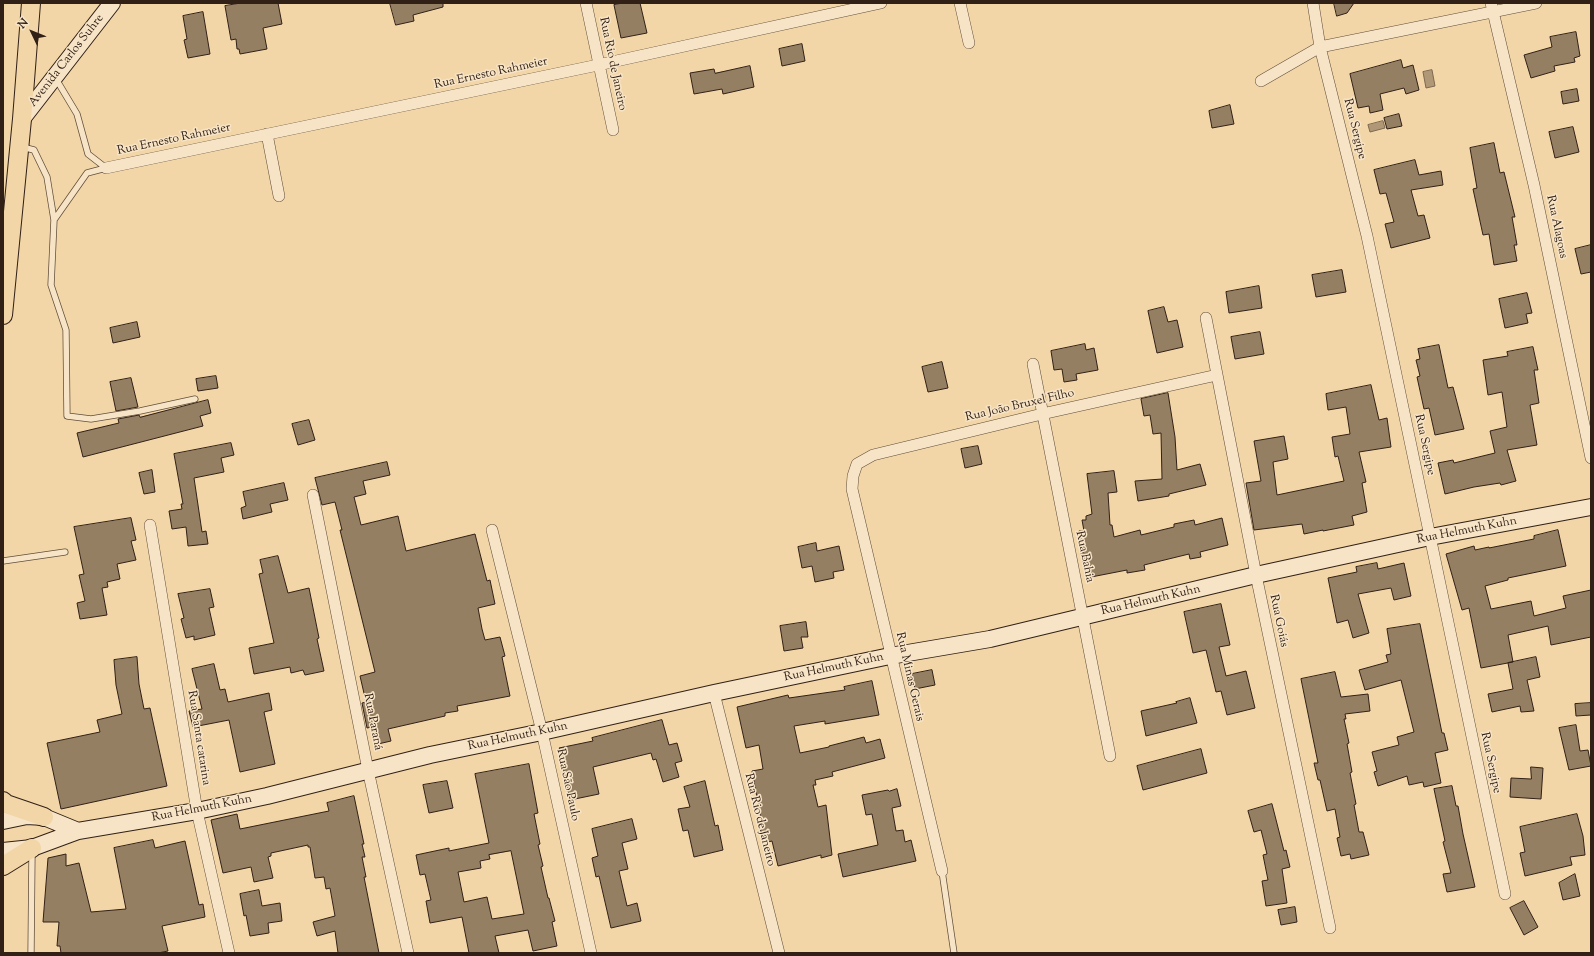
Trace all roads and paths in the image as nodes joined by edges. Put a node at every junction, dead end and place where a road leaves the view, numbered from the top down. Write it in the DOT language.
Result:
graph roads {
  1 [pos="31,3"];
  2 [pos="112,3"];
  3 [pos="586,3"];
  4 [pos="881,3"];
  5 [pos="960,3"];
  6 [pos="1313,3"];
  7 [pos="1536,3"];
  8 [pos="1492,8"];
  9 [pos="969,43"];
  10 [pos="1320,47"];
  11 [pos="598,65"];
  12 [pos="55,78"];
  13 [pos="1261,81"];
  14 [pos="22,119"];
  15 [pos="613,130"];
  16 [pos="267,134"];
  17 [pos="19,147"];
  18 [pos="106,168"];
  19 [pos="279,196"];
  20 [pos="54,220"];
  21 [pos="3,315"];
  22 [pos="1206,318"];
  23 [pos="1033,364"];
  24 [pos="1217,375"];
  25 [pos="195,399"];
  26 [pos="1042,414"];
  27 [pos="1591,458"];
  28 [pos="852,489"];
  29 [pos="313,495"];
  30 [pos="1591,507"];
  31 [pos="150,525"];
  32 [pos="492,530"];
  33 [pos="1430,537"];
  34 [pos="65,552"];
  35 [pos="3,561"];
  36 [pos="1256,575"];
  37 [pos="1083,617"];
  38 [pos="890,656"];
  39 [pos="714,693"];
  40 [pos="542,732"];
  41 [pos="1110,756"];
  42 [pos="368,770"];
  43 [pos="3,802"];
  44 [pos="197,811"];
  45 [pos="44,817"];
  46 [pos="3,821"];
  47 [pos="78,831"];
  48 [pos="32,848"];
  49 [pos="3,851"];
  50 [pos="3,866"];
  51 [pos="942,871"];
  52 [pos="1505,894"];
  53 [pos="1330,928"];
  54 [pos="31,953"];
  55 [pos="229,953"];
  56 [pos="408,953"];
  57 [pos="591,953"];
  58 [pos="779,953"];
  59 [pos="954,953"];
  1 -- 14 [label="main road"];
  2 -- 12 [label="main road, Avenida Carlos Suhre"];
  3 -- 11 [label="street, Rua Rio de Janeiro"];
  4 -- 11 [label="street, Rua Ernesto Rahmeier"];
  5 -- 9 [label="street"];
  6 -- 10 [label="street, Rua Sergipe"];
  7 -- 8 [label="street"];
  8 -- 10 [label="street"];
  8 -- 27 [label="street, Rua Alagoas"];
  10 -- 13 [label="street"];
  10 -- 33 [label="street, Rua Sergipe"];
  11 -- 15 [label="street, Rua Rio de Janeiro"];
  11 -- 16 [label="street, Rua Ernesto Rahmeier"];
  12 -- 14 [label="main road, Avenida Carlos Suhre"];
  12 -- 18 [label="lane"];
  14 -- 17 [label="main road"];
  16 -- 18 [label="street, Rua Ernesto Rahmeier"];
  16 -- 19 [label="street"];
  17 -- 20 [label="lane"];
  17 -- 21 [label="main road"];
  18 -- 20 [label="lane"];
  20 -- 25 [label="lane"];
  22 -- 24 [label="street, Rua Goiás"];
  23 -- 26 [label="street, Rua Bahia"];
  24 -- 26 [label="street, Rua João Bruxel Filho"];
  24 -- 36 [label="street, Rua Goiás"];
  26 -- 28 [label="street, Rua João Bruxel Filho"];
  26 -- 37 [label="street, Rua Bahia"];
  28 -- 38 [label="street, Rua Minas Gerais"];
  29 -- 42 [label="street, Rua Paraná"];
  30 -- 33 [label="main road, Rua Helmuth Kuhn"];
  31 -- 44 [label="street, Rua Santa catarina"];
  32 -- 40 [label="street, Rua São Paulo"];
  33 -- 36 [label="main road, Rua Helmuth Kuhn"];
  33 -- 52 [label="street, Rua Sergipe"];
  34 -- 35 [label="lane"];
  36 -- 37 [label="main road, Rua Helmuth Kuhn"];
  36 -- 53 [label="street, Rua Goiás"];
  37 -- 38 [label="main road, Rua Helmuth Kuhn"];
  37 -- 41 [label="street, Rua Bahia"];
  38 -- 39 [label="main road, Rua Helmuth Kuhn"];
  38 -- 51 [label="street, Rua Minas Gerais"];
  39 -- 40 [label="main road, Rua Helmuth Kuhn"];
  39 -- 58 [label="street, Rua Rio de Janeiro"];
  40 -- 42 [label="main road, Rua Helmuth Kuhn"];
  40 -- 57 [label="street, Rua São Paulo"];
  42 -- 44 [label="main road, Rua Helmuth Kuhn"];
  42 -- 56 [label="street, Rua Paraná"];
  43 -- 45 [label="main road"];
  44 -- 47 [label="main road, Rua Helmuth Kuhn"];
  44 -- 55 [label="street, Rua Santa catarina"];
  45 -- 46 [label="main road"];
  45 -- 47 [label="main road"];
  47 -- 48 [label="main road, Rua Helmuth Kuhn"];
  48 -- 49 [label="main road, Rua Helmuth Kuhn"];
  48 -- 50 [label="main road"];
  48 -- 54 [label="lane"];
  51 -- 59 [label="lane"];
}
